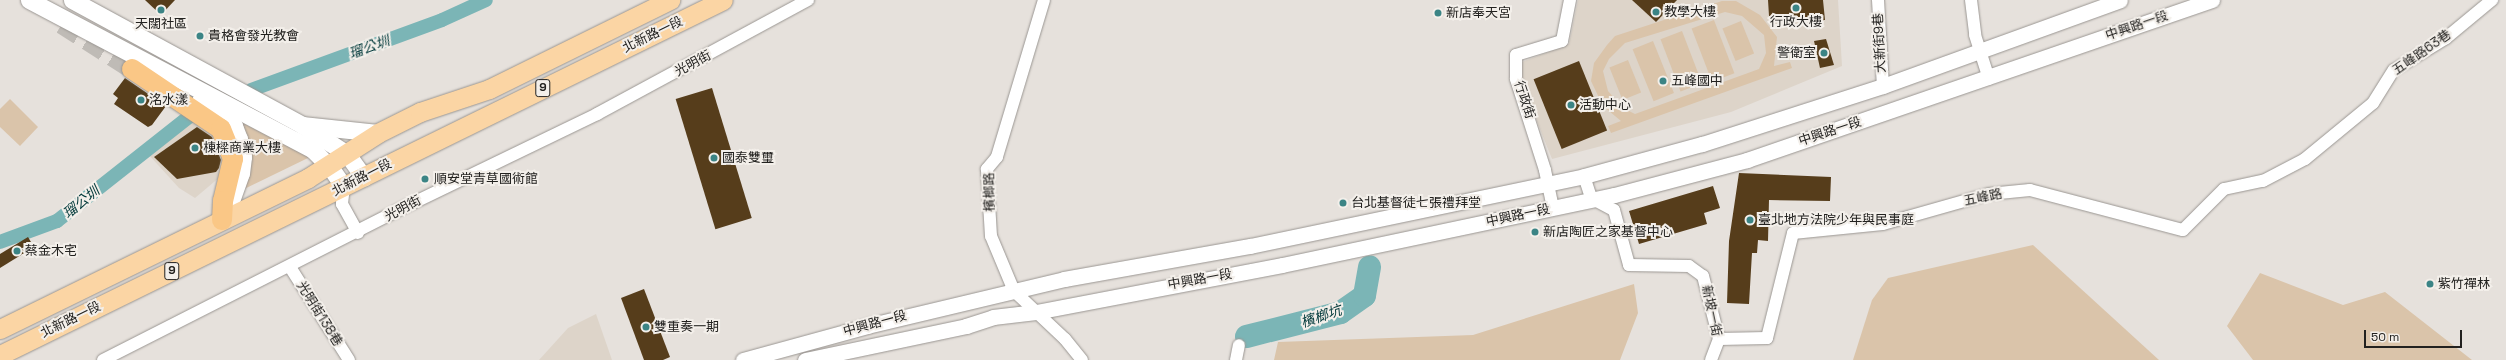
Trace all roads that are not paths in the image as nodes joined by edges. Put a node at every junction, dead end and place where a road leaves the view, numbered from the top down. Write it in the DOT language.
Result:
graph roads {
  1 [pos="29,0"];
  2 [pos="72,0"];
  3 [pos="670,0"];
  4 [pos="724,0"];
  5 [pos="808,0"];
  6 [pos="1044,0"];
  7 [pos="1570,0"];
  8 [pos="1878,0"];
  9 [pos="1971,0"];
  10 [pos="2120,0"];
  11 [pos="2212,0"];
  12 [pos="2492,0"];
  13 [pos="1980,49"];
  14 [pos="132,69"];
  15 [pos="165,69"];
  16 [pos="1989,79"];
  17 [pos="1882,86"];
  18 [pos="302,125"];
  19 [pos="378,132"];
  20 [pos="347,154"];
  21 [pos="2305,158"];
  22 [pos="330,166"];
  23 [pos="1584,176"];
  24 [pos="364,177"];
  25 [pos="1548,185"];
  26 [pos="344,187"];
  27 [pos="1591,198"];
  28 [pos="1553,208"];
  29 [pos="222,220"];
  30 [pos="358,233"];
  31 [pos="290,267"];
  32 [pos="1014,291"];
  33 [pos="1036,312"];
  34 [pos="0,329"];
  35 [pos="1719,339"];
  36 [pos="1239,345"];
  37 [pos="0,355"];
  38 [pos="103,360"];
  39 [pos="349,360"];
  40 [pos="743,360"];
  41 [pos="805,360"];
  42 [pos="1082,360"];
  43 [pos="1236,360"];
  44 [pos="1711,360"];
  1 -- 15 [label="main road"];
  2 -- 18 [label="main road"];
  3 -- 19 [label="main road, 北新路一段 / 9"];
  4 -- 24 [label="main road, 北新路一段 / 9"];
  5 -- 30 [label="street, 光明街"];
  6 -- 32 [label="street, 檳榔路"];
  7 -- 25 [label="street, 行政街"];
  8 -- 17 [label="street, 大新街9巷"];
  9 -- 13 [label="street"];
  10 -- 13 [label="street, 中興路一段"];
  11 -- 16 [label="street, 中興路一段"];
  12 -- 21 [label="street, 五峰路63巷"];
  13 -- 16 [label="street"];
  13 -- 17 [label="street, 中興路一段"];
  14 -- 29 [label="highway"];
  15 -- 22 [label="main road"];
  15 -- 29 [label="main road"];
  16 -- 27 [label="street, 中興路一段"];
  17 -- 23 [label="street, 中興路一段"];
  18 -- 19 [label="main road"];
  18 -- 20 [label="main road"];
  19 -- 20 [label="main road, 北新路一段 / 9"];
  20 -- 22 [label="main road, 北新路一段 / 9"];
  20 -- 24 [label="main road"];
  21 -- 35 [label="street, 五峰路"];
  22 -- 26 [label="main road"];
  22 -- 29 [label="main road, 北新路一段 / 9"];
  23 -- 25 [label="street, 中興路一段"];
  23 -- 27 [label="street"];
  24 -- 26 [label="main road, 北新路一段 / 9"];
  25 -- 28 [label="street"];
  25 -- 32 [label="street, 中興路一段"];
  26 -- 30 [label="street"];
  26 -- 37 [label="main road, 北新路一段 / 9"];
  27 -- 28 [label="street, 中興路一段"];
  27 -- 35 [label="street, 新坡一街"];
  28 -- 33 [label="street, 中興路一段"];
  29 -- 34 [label="main road, 北新路一段 / 9"];
  30 -- 31 [label="street, 光明街"];
  31 -- 38 [label="street, 光明街"];
  31 -- 39 [label="street, 光明街138巷"];
  32 -- 33 [label="street, 檳榔路"];
  32 -- 40 [label="street, 中興路一段"];
  33 -- 41 [label="street, 中興路一段"];
  33 -- 42 [label="street, 檳榔路"];
  35 -- 44 [label="street, 新坡一街"];
  36 -- 43 [label="street"];
}
